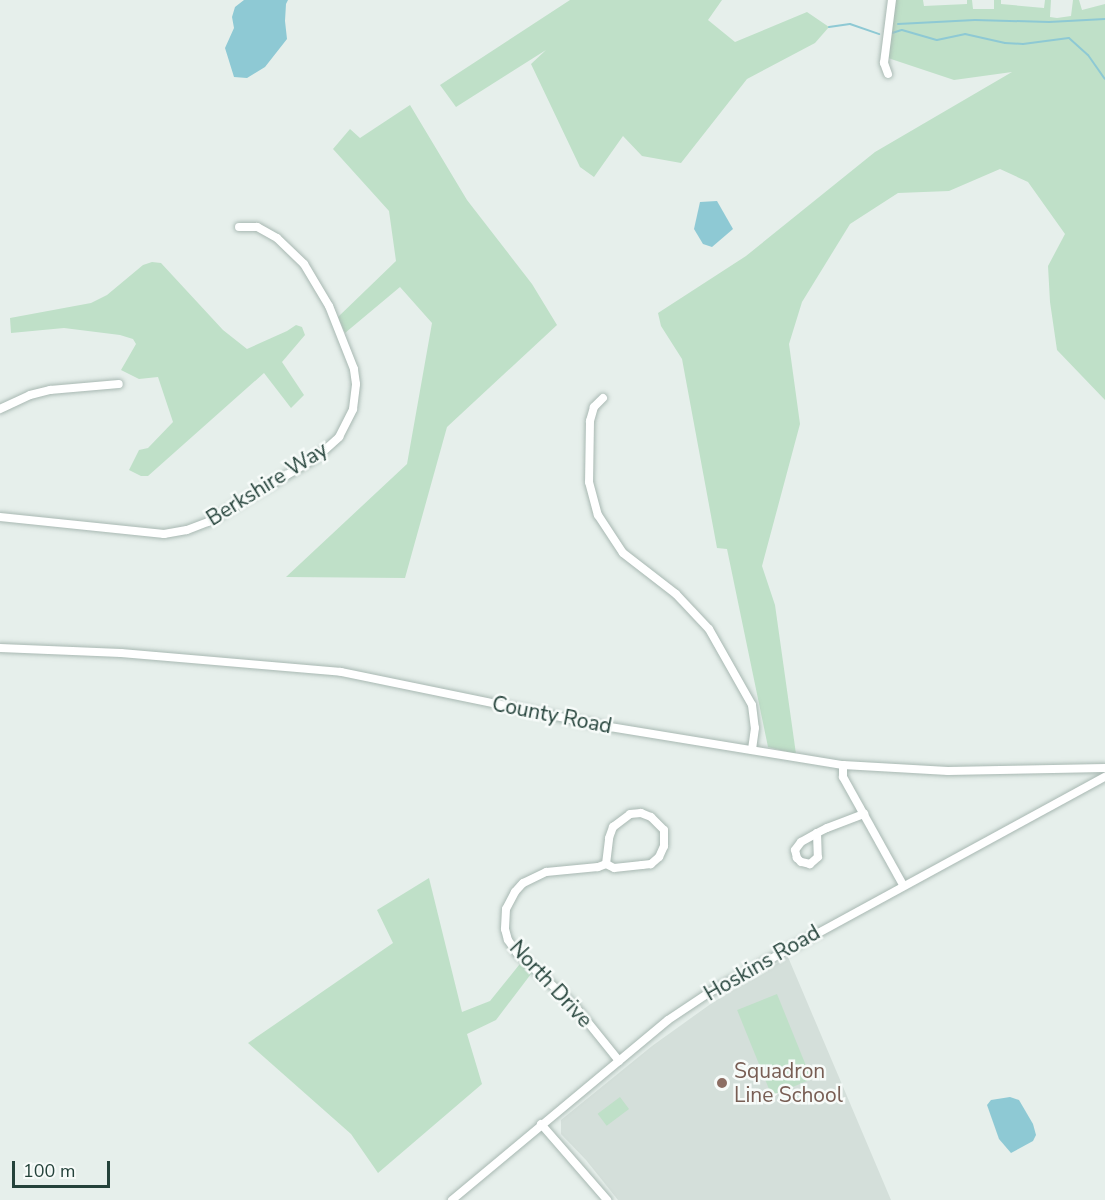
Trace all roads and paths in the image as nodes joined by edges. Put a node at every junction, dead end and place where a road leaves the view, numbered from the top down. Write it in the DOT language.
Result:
graph roads {
  1 [pos="892,0"];
  2 [pos="888,74"];
  3 [pos="239,227"];
  4 [pos="119,384"];
  5 [pos="603,398"];
  6 [pos="0,409"];
  7 [pos="0,517"];
  8 [pos="0,648"];
  9 [pos="752,750"];
  10 [pos="843,765"];
  11 [pos="1105,768"];
  12 [pos="1105,777"];
  13 [pos="864,814"];
  14 [pos="817,833"];
  15 [pos="606,864"];
  16 [pos="903,885"];
  17 [pos="619,1061"];
  18 [pos="541,1124"];
  19 [pos="452,1200"];
  20 [pos="607,1200"];
  1 -- 2 [label="street"];
  3 -- 7 [label="street, Berkshire Way"];
  4 -- 6 [label="street"];
  5 -- 9 [label="street"];
  8 -- 9 [label="street, County Road"];
  9 -- 10 [label="street, County Road"];
  10 -- 11 [label="street, County Road"];
  10 -- 13 [label="street"];
  12 -- 16 [label="street, Hoskins Road"];
  13 -- 14 [label="street"];
  13 -- 16 [label="street"];
  15 -- 15 [label="street, North Drive"];
  15 -- 17 [label="street, North Drive"];
  16 -- 17 [label="street, Hoskins Road"];
  17 -- 18 [label="street, Hoskins Road"];
  18 -- 19 [label="street, Hoskins Road"];
  18 -- 20 [label="street"];
}
